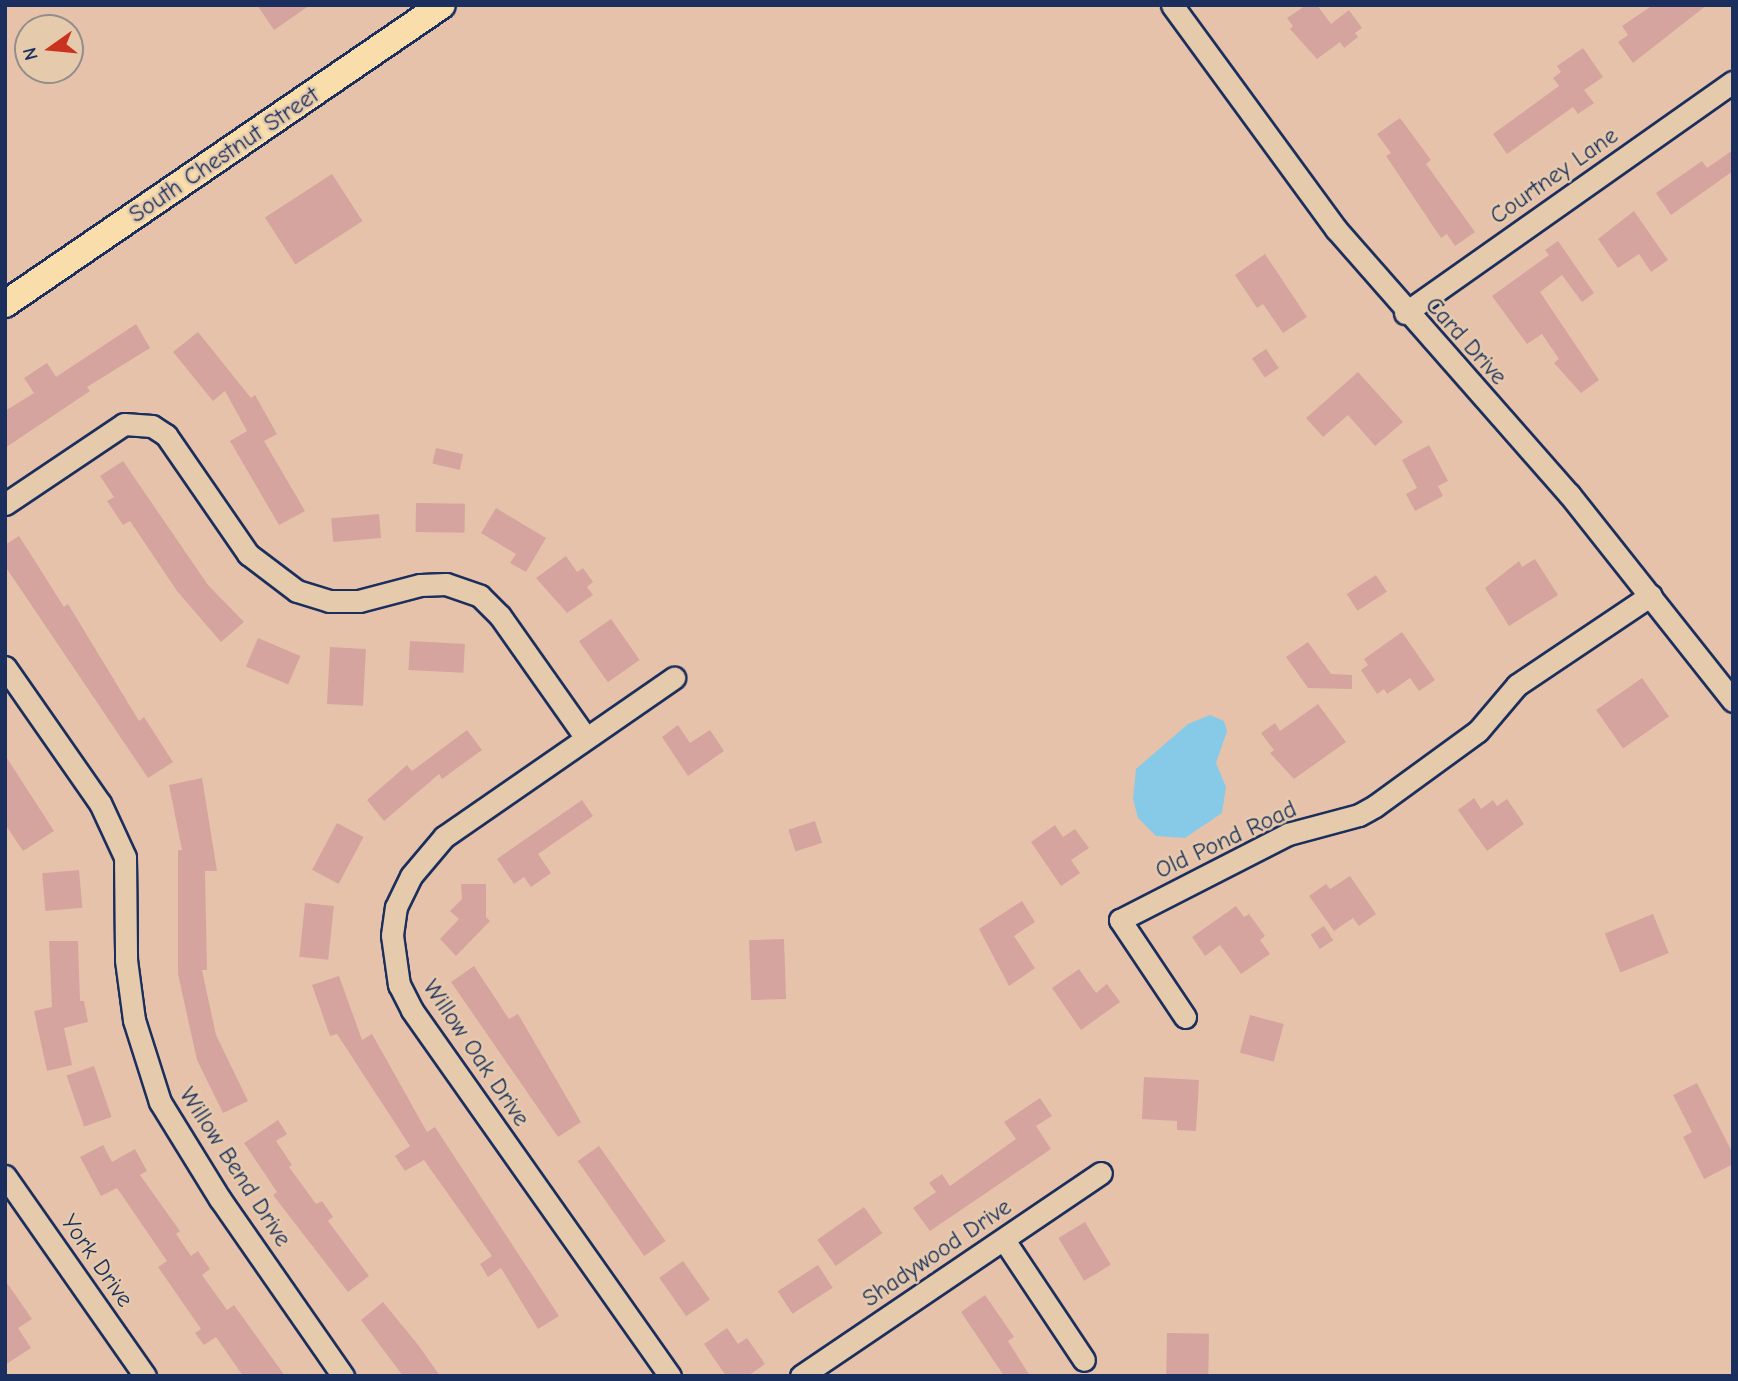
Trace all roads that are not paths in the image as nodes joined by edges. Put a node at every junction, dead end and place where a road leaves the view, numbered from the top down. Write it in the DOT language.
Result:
graph roads {
  1 [pos="442,5"];
  2 [pos="1172,5"];
  3 [pos="1733,82"];
  4 [pos="5,304"];
  5 [pos="1405,313"];
  6 [pos="5,504"];
  7 [pos="1651,595"];
  8 [pos="5,667"];
  9 [pos="674,678"];
  10 [pos="1733,701"];
  11 [pos="586,738"];
  12 [pos="1185,1017"];
  13 [pos="1101,1173"];
  14 [pos="5,1176"];
  15 [pos="1004,1240"];
  16 [pos="1084,1360"];
  17 [pos="145,1376"];
  18 [pos="343,1376"];
  19 [pos="670,1376"];
  20 [pos="801,1376"];
  1 -- 4 [label="main road, South Chestnut Street"];
  2 -- 5 [label="street, Card Drive"];
  3 -- 5 [label="street, Courtney Lane"];
  5 -- 7 [label="street, Card Drive"];
  6 -- 11 [label="street"];
  7 -- 10 [label="street, Card Drive"];
  7 -- 12 [label="street, Old Pond Road"];
  8 -- 18 [label="street, Willow Bend Drive"];
  9 -- 11 [label="street, Willow Oak Drive"];
  11 -- 19 [label="street, Willow Oak Drive"];
  13 -- 15 [label="street, Shadywood Drive"];
  14 -- 17 [label="street, York Drive"];
  15 -- 16 [label="street"];
  15 -- 20 [label="street, Shadywood Drive"];
}
